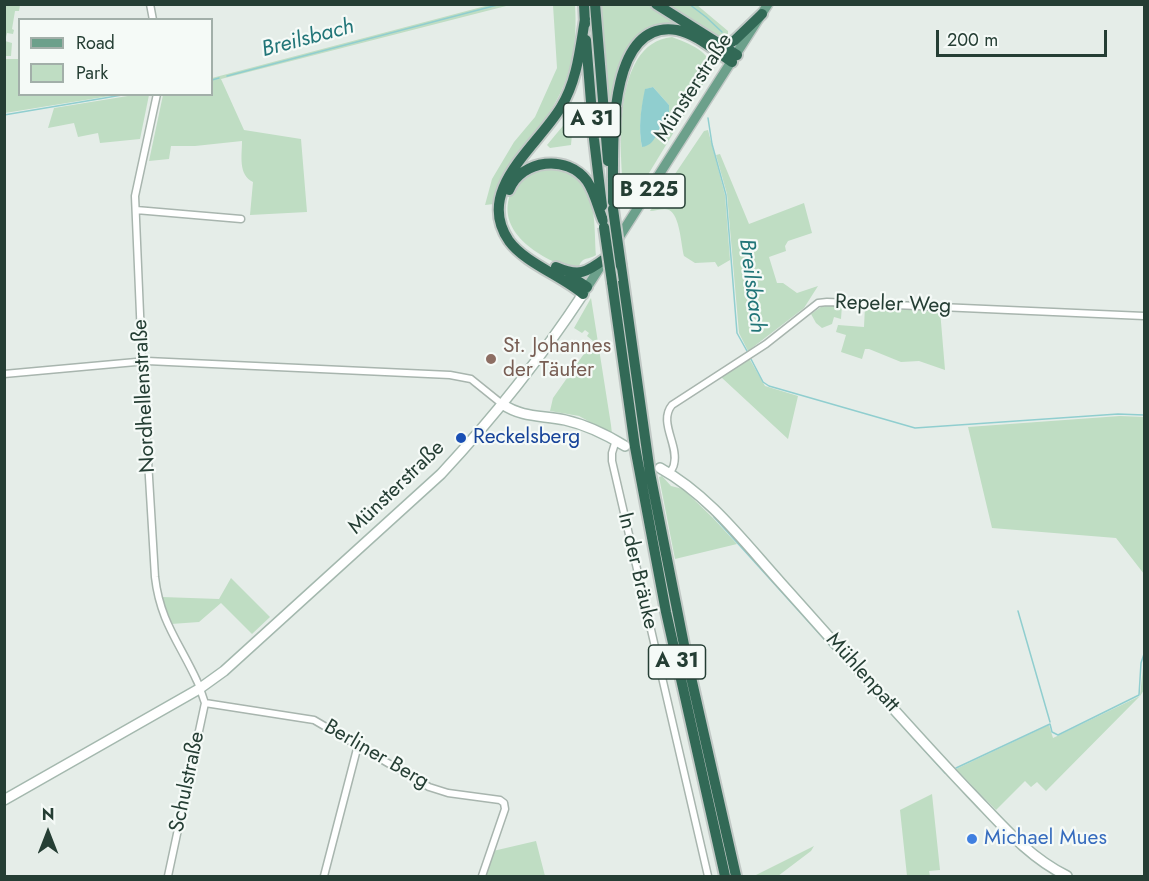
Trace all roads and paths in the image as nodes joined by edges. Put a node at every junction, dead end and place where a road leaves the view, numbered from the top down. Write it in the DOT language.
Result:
graph roads {
  1 [pos="584,4"];
  2 [pos="595,4"];
  3 [pos="656,4"];
  4 [pos="765,9"];
  5 [pos="585,19"];
  6 [pos="714,42"];
  7 [pos="734,58"];
  8 [pos="157,96"];
  9 [pos="613,206"];
  10 [pos="136,210"];
  11 [pos="241,219"];
  12 [pos="604,224"];
  13 [pos="606,258"];
  14 [pos="556,267"];
  15 [pos="585,291"];
  16 [pos="1144,316"];
  17 [pos="142,361"];
  18 [pos="4,374"];
  19 [pos="502,404"];
  20 [pos="616,440"];
  21 [pos="625,446"];
  22 [pos="660,468"];
  23 [pos="670,473"];
  24 [pos="199,689"];
  25 [pos="205,702"];
  26 [pos="358,745"];
  27 [pos="4,800"];
  28 [pos="168,876"];
  29 [pos="324,876"];
  30 [pos="482,876"];
  31 [pos="708,876"];
  32 [pos="725,876"];
  33 [pos="736,876"];
  34 [pos="1067,876"];
  1 -- 5 [label="highway, A 31"];
  2 -- 9 [label="highway, A 31"];
  3 -- 6 [label="highway"];
  4 -- 6 [label="highway"];
  4 -- 7 [label="main road, Münsterstraße / B 225"];
  5 -- 12 [label="highway, A 31"];
  5 -- 15 [label="highway"];
  6 -- 7 [label="highway"];
  7 -- 9 [label="highway"];
  7 -- 13 [label="main road, Münsterstraße / B 225"];
  8 -- 10 [label="street, Nordhellenstraße"];
  9 -- 33 [label="highway, A 31, bridge"];
  10 -- 11 [label="street"];
  10 -- 17 [label="street, Nordhellenstraße"];
  12 -- 14 [label="highway"];
  12 -- 32 [label="highway, A 31, bridge"];
  13 -- 14 [label="highway"];
  13 -- 15 [label="main road, Münsterstraße / B 225"];
  14 -- 15 [label="highway"];
  15 -- 19 [label="main road, Münsterstraße"];
  16 -- 23 [label="street, Repeler Weg"];
  17 -- 18 [label="street"];
  17 -- 19 [label="street"];
  17 -- 24 [label="street, Nordhellenstraße"];
  19 -- 20 [label="main road"];
  19 -- 24 [label="main road, Münsterstraße"];
  20 -- 21 [label="main road"];
  20 -- 31 [label="street, In der Bräuke"];
  22 -- 23 [label="main road, Mühlenpatt"];
  23 -- 34 [label="main road, Mühlenpatt"];
  24 -- 25 [label="street, Schulstraße"];
  24 -- 27 [label="main road, Münsterstraße"];
  25 -- 26 [label="street, Berliner Berg"];
  25 -- 28 [label="street, Schulstraße"];
  26 -- 29 [label="street"];
  26 -- 30 [label="street, Berliner Berg"];
}
